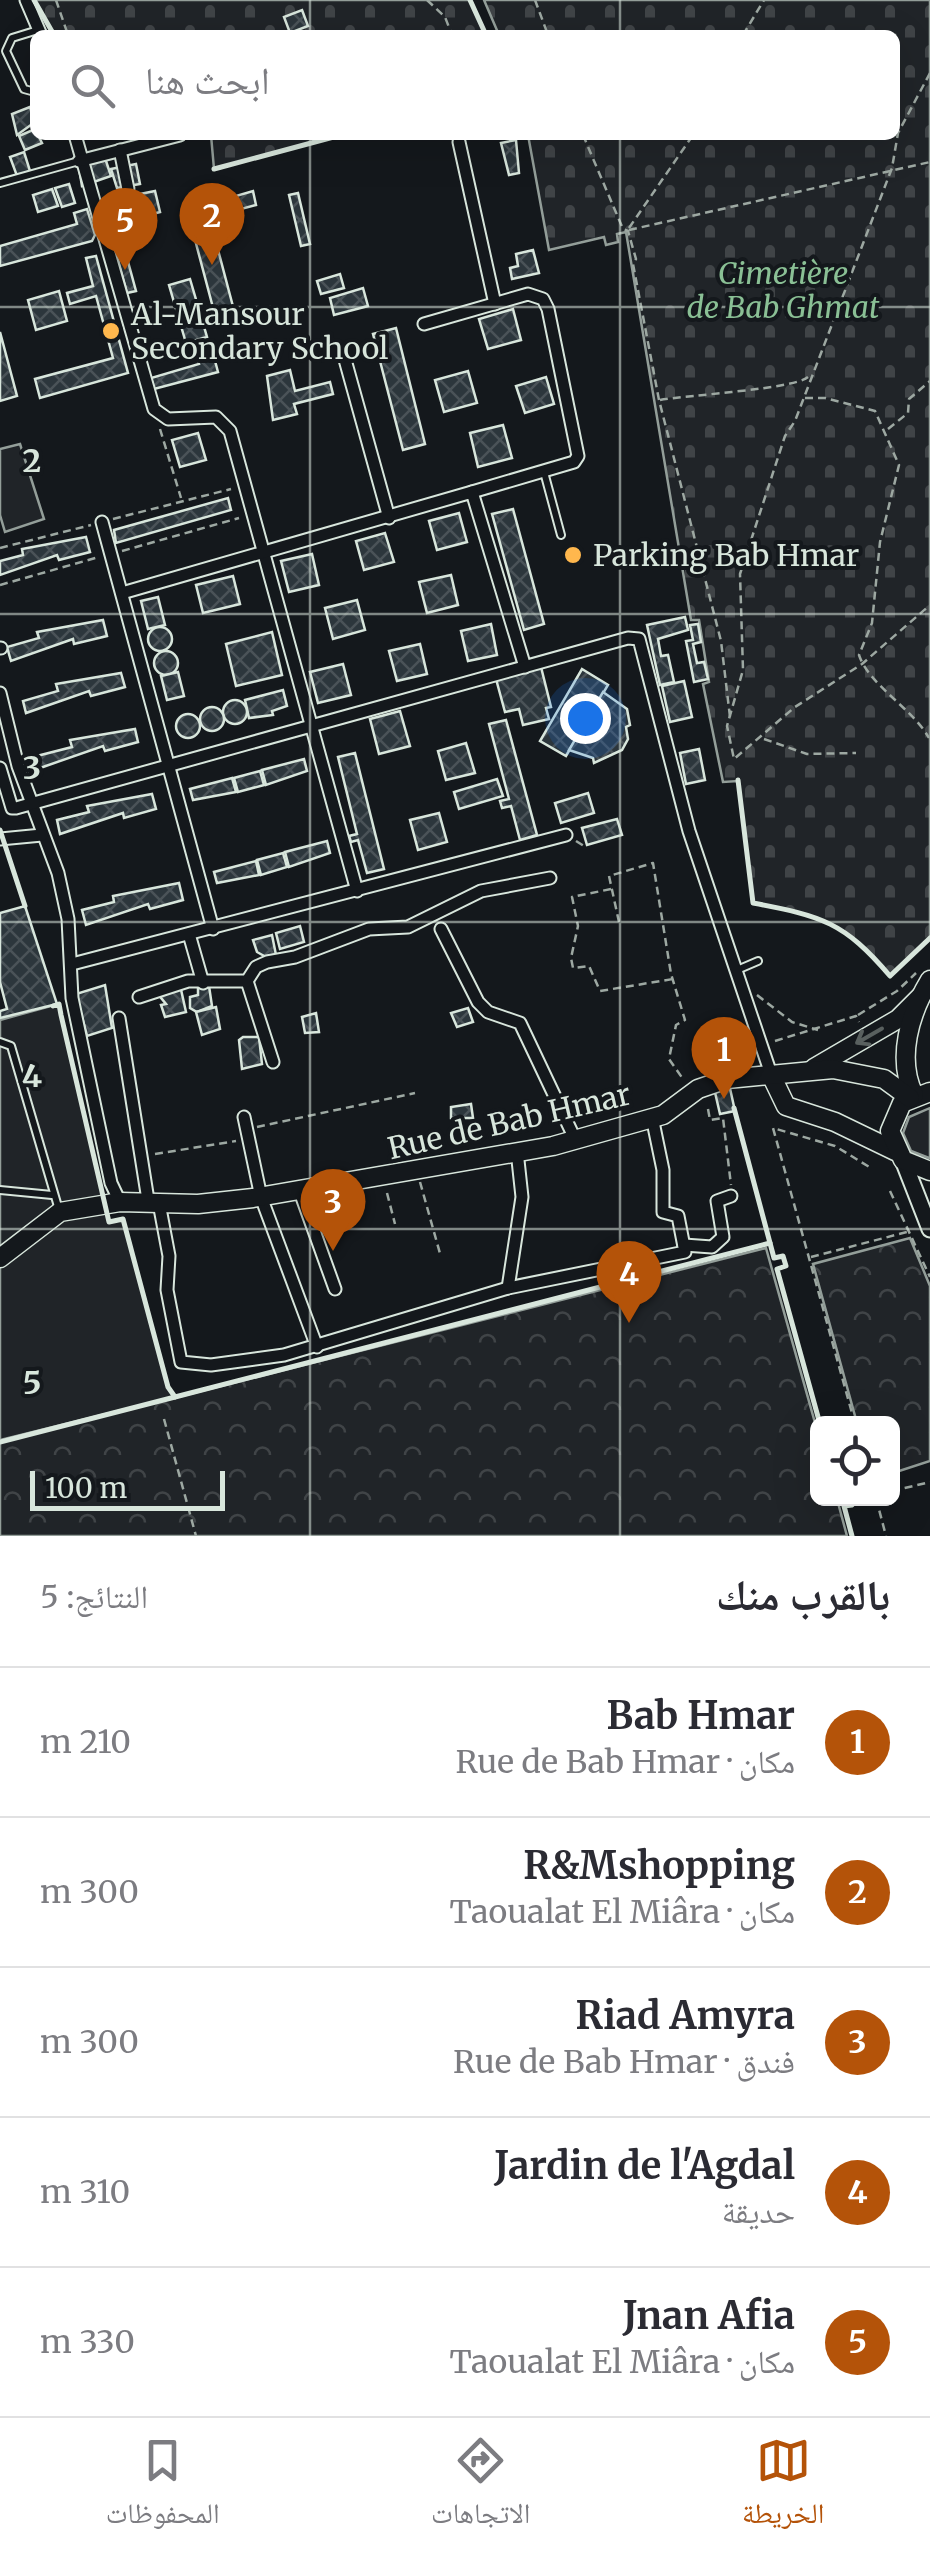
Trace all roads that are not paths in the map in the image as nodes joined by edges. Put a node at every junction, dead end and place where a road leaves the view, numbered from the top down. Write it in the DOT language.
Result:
graph roads {
  1 [pos="26,0"];
  2 [pos="39,30"];
  3 [pos="30,34"];
  4 [pos="30,91"];
  5 [pos="77,140"];
  6 [pos="160,140"];
  7 [pos="459,142"];
  8 [pos="120,150"];
  9 [pos="80,160"];
  10 [pos="0,183"];
  11 [pos="128,189"];
  12 [pos="495,304"];
  13 [pos="424,324"];
  14 [pos="344,356"];
  15 [pos="544,471"];
  16 [pos="472,492"];
  17 [pos="390,518"];
  18 [pos="102,522"];
  19 [pos="561,535"];
  20 [pos="265,553"];
  21 [pos="122,593"];
  22 [pos="524,667"];
  23 [pos="0,693"];
  24 [pos="311,724"];
  25 [pos="168,763"];
  26 [pos="0,768"];
  27 [pos="30,801"];
  28 [pos="42,835"];
  29 [pos="566,836"];
  30 [pos="0,839"];
  31 [pos="550,878"];
  32 [pos="357,891"];
  33 [pos="212,928"];
  34 [pos="440,929"];
  35 [pos="189,934"];
  36 [pos="758,962"];
  37 [pos="72,964"];
  38 [pos="737,970"];
  39 [pos="247,981"];
  40 [pos="923,982"];
  41 [pos="203,983"];
  42 [pos="139,997"];
  43 [pos="119,1018"];
  44 [pos="0,1042"];
  45 [pos="274,1062"];
  46 [pos="813,1069"];
  47 [pos="772,1077"];
  48 [pos="918,1095"];
  49 [pos="652,1117"];
  50 [pos="246,1129"];
  51 [pos="576,1139"];
  52 [pos="517,1152"];
  53 [pos="899,1155"];
  54 [pos="930,1171"];
  55 [pos="0,1190"];
  56 [pos="299,1190"];
  57 [pos="731,1196"];
  58 [pos="261,1197"];
  59 [pos="120,1202"];
  60 [pos="154,1202"];
  61 [pos="56,1203"];
  62 [pos="930,1230"];
  63 [pos="684,1245"];
  64 [pos="0,1258"];
  65 [pos="508,1288"];
  66 [pos="334,1289"];
  67 [pos="317,1347"];
  1 -- 2 [label="street"];
  3 -- 4 [label="lane"];
  5 -- 9 [label="street"];
  6 -- 8 [label="street"];
  7 -- 12 [label="street"];
  8 -- 9 [label="street"];
  8 -- 11 [label="street"];
  9 -- 10 [label="lane"];
  9 -- 20 [label="street"];
  12 -- 13 [label="street"];
  12 -- 15 [label="street"];
  14 -- 17 [label="street"];
  15 -- 16 [label="street"];
  15 -- 19 [label="lane"];
  16 -- 17 [label="street"];
  16 -- 22 [label="street"];
  17 -- 20 [label="street"];
  18 -- 21 [label="street"];
  20 -- 21 [label="street"];
  20 -- 24 [label="street"];
  21 -- 25 [label="street"];
  22 -- 24 [label="street"];
  22 -- 38 [label="street"];
  23 -- 27 [label="street"];
  24 -- 25 [label="street"];
  24 -- 32 [label="street"];
  25 -- 27 [label="street"];
  25 -- 33 [label="street"];
  26 -- 27 [label="street"];
  27 -- 28 [label="street"];
  28 -- 30 [label="street"];
  28 -- 37 [label="street"];
  29 -- 32 [label="street"];
  31 -- 39 [label="street"];
  32 -- 33 [label="street"];
  33 -- 35 [label="street"];
  34 -- 51 [label="street"];
  35 -- 37 [label="street"];
  35 -- 41 [label="street"];
  36 -- 38 [label="lane"];
  37 -- 59 [label="street"];
  38 -- 47 [label="street"];
  39 -- 41 [label="street"];
  39 -- 45 [label="street"];
  40 -- 46 [label="main road, one-way"];
  40 -- 48 [label="main road"];
  41 -- 42 [label="street"];
  43 -- 60 [label="street"];
  44 -- 61 [label="lane"];
  46 -- 47 [label="main road, Rue de Bab Hmar"];
  46 -- 48 [label="main road, Rue de Bab Hmar"];
  47 -- 49 [label="main road, Rue de Bab Hmar"];
  47 -- 53 [label="main road"];
  48 -- 53 [label="main road"];
  49 -- 51 [label="main road, Rue de Bab Hmar"];
  49 -- 63 [label="street"];
  50 -- 58 [label="street"];
  51 -- 52 [label="main road, Rue de Bab Hmar"];
  52 -- 56 [label="main road, Rue de Bab Hmar"];
  52 -- 65 [label="street"];
  53 -- 54 [label="main road"];
  53 -- 62 [label="street"];
  55 -- 61 [label="lane"];
  56 -- 58 [label="main road, Rue de Bab Hmar"];
  56 -- 66 [label="street"];
  57 -- 63 [label="street"];
  58 -- 60 [label="main road, Rue de Bab Hmar"];
  58 -- 67 [label="street"];
  59 -- 60 [label="main road, Rue de Bab Hmar"];
  59 -- 61 [label="main road, Rue de Bab Hmar"];
  60 -- 67 [label="street"];
  61 -- 64 [label="main road, Rue de Bab Hmar"];
  63 -- 65 [label="street"];
  65 -- 67 [label="street"];
}
